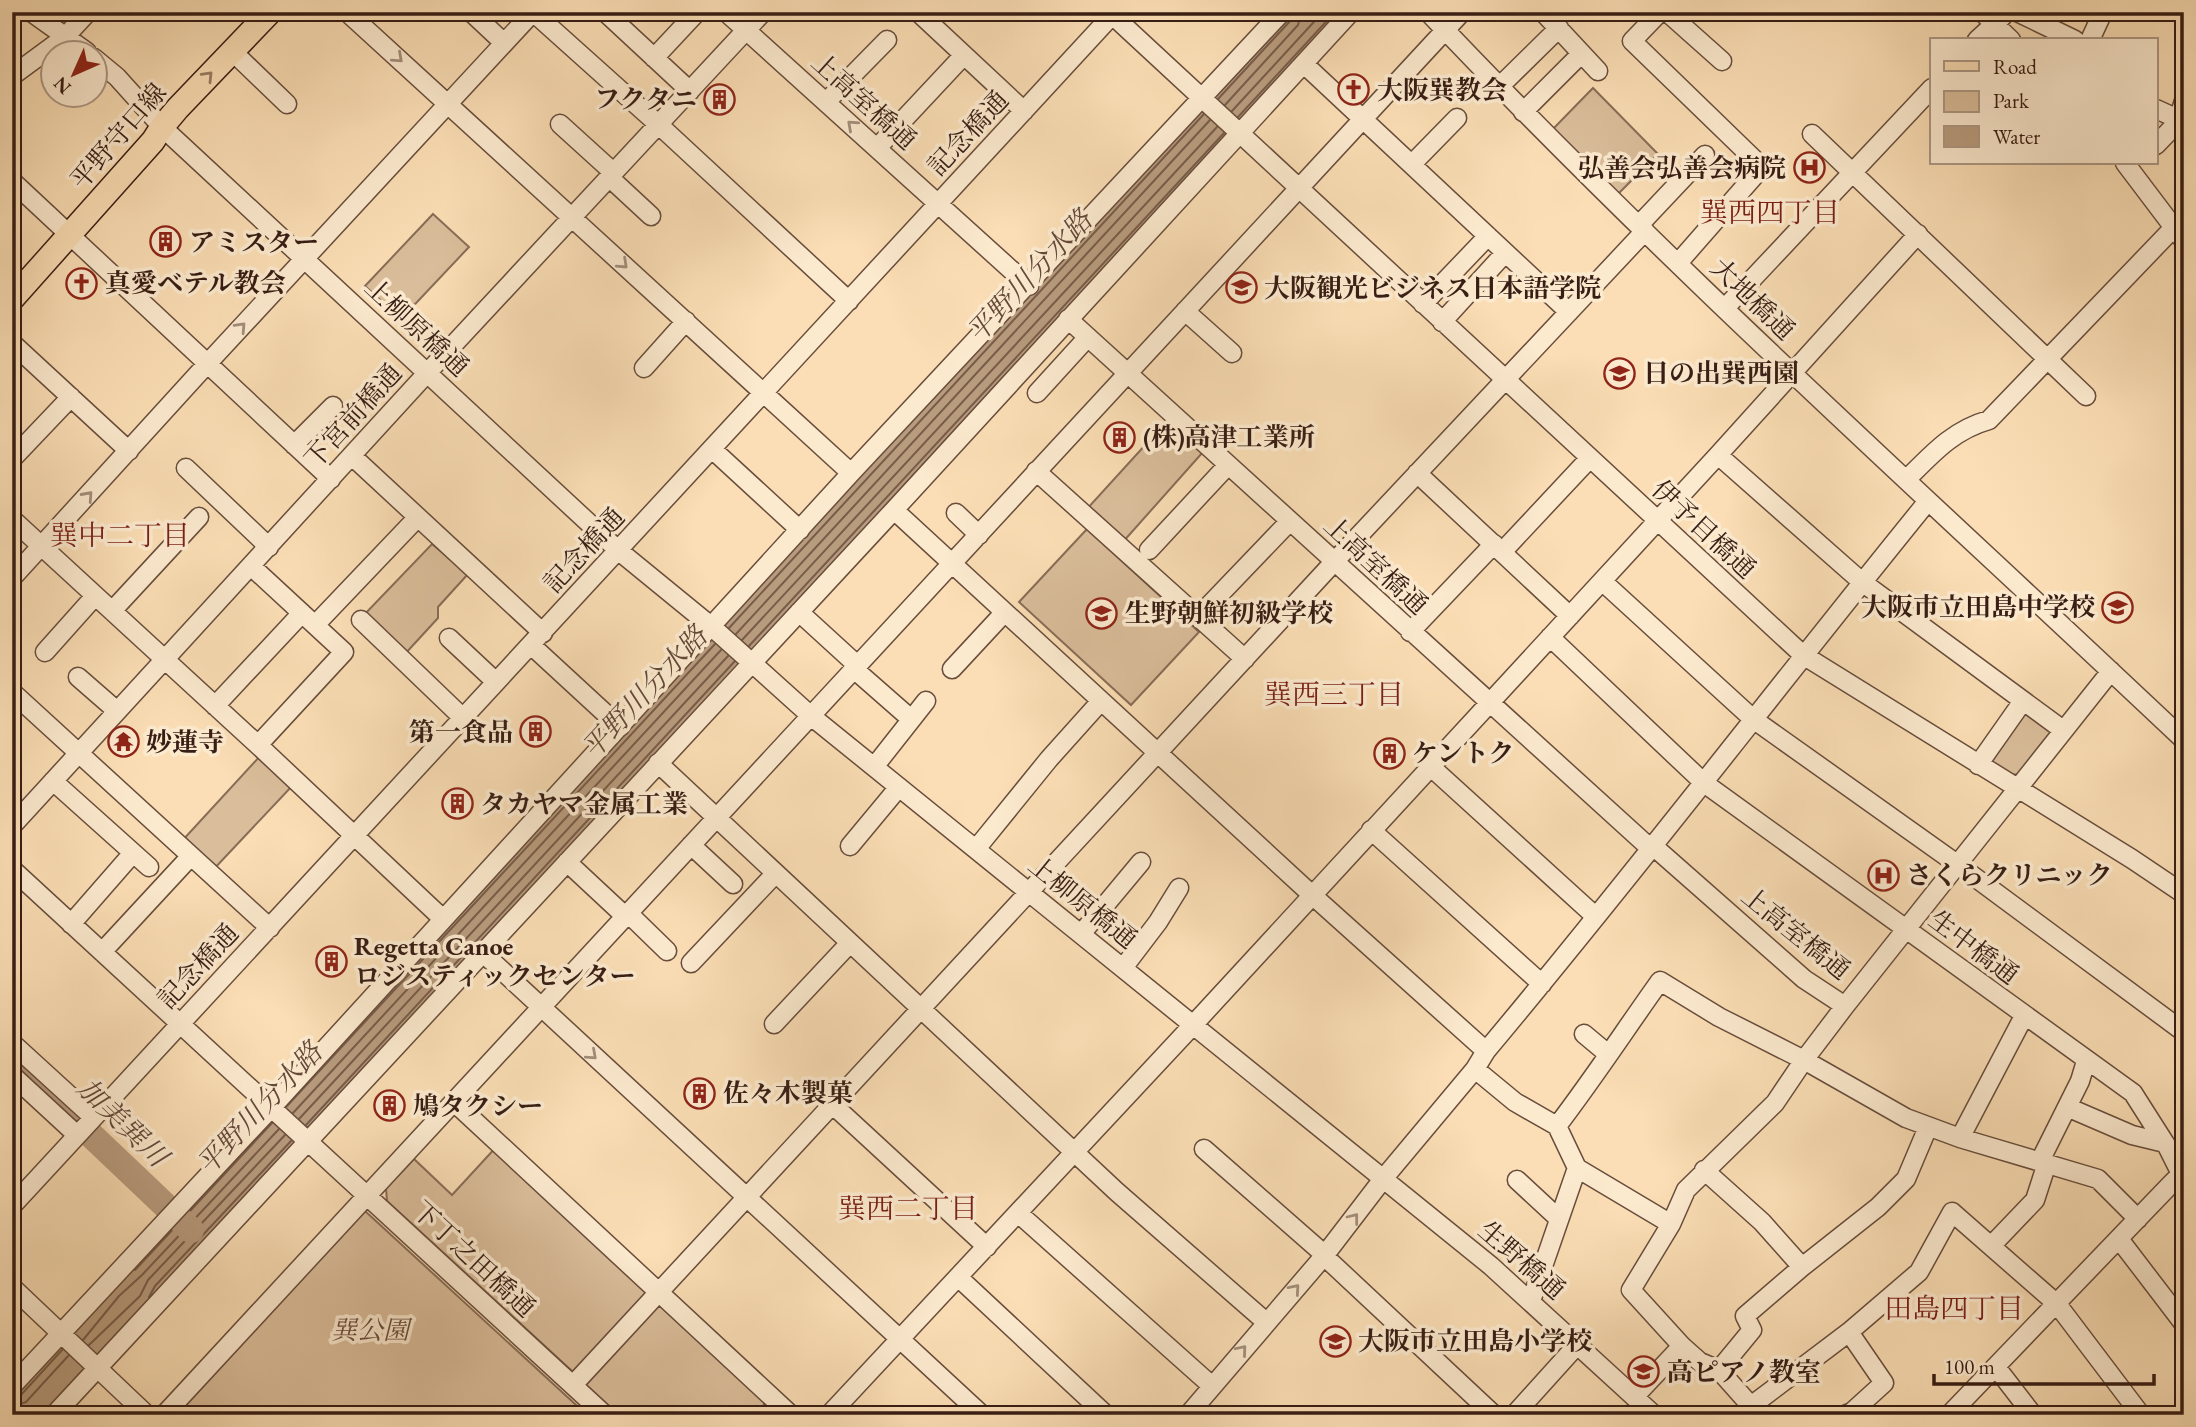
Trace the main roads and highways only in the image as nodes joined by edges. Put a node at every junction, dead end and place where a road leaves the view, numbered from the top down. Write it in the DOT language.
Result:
graph roads {
  1 [pos="271,12"];
  2 [pos="12,299"];
  2 -- 1 [label="main road, 平野守口線, one-way"];
}
